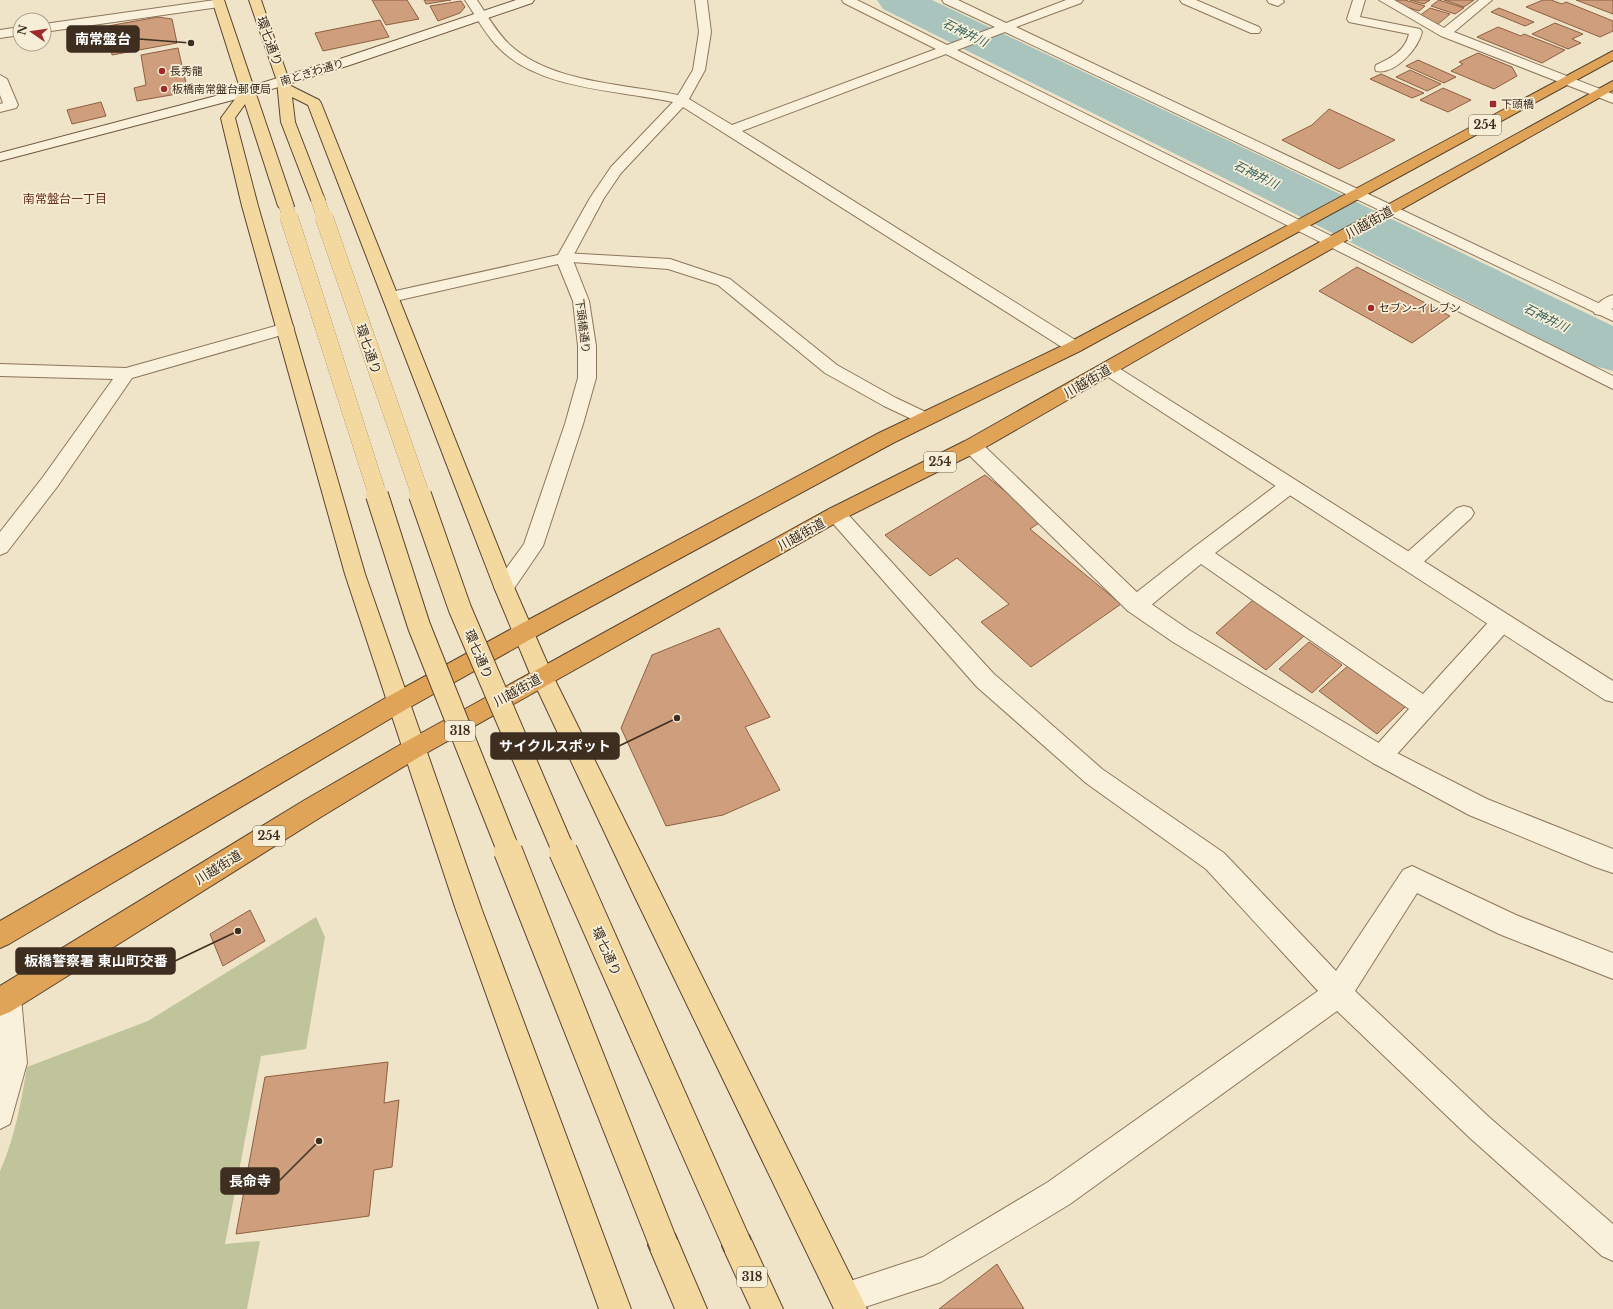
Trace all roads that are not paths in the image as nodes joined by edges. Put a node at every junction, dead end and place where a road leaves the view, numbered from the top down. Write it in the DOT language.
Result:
graph roads {
  1 [pos="255,0"];
  2 [pos="471,0"];
  3 [pos="528,0"];
  4 [pos="701,0"];
  5 [pos="848,0"];
  6 [pos="948,0"];
  7 [pos="1077,0"];
  8 [pos="1186,0"];
  9 [pos="1359,0"];
  10 [pos="1385,0"];
  11 [pos="1486,0"];
  12 [pos="218,1"];
  13 [pos="482,16"];
  14 [pos="52,27"];
  15 [pos="1005,27"];
  16 [pos="1255,30"];
  17 [pos="12,32"];
  18 [pos="1445,33"];
  19 [pos="0,34"];
  20 [pos="946,49"];
  21 [pos="1613,55"];
  22 [pos="1381,68"];
  23 [pos="0,79"];
  24 [pos="1567,81"];
  25 [pos="284,84"];
  26 [pos="1613,85"];
  27 [pos="247,92"];
  28 [pos="1598,93"];
  29 [pos="1613,99"];
  30 [pos="682,100"];
  31 [pos="0,108"];
  32 [pos="730,131"];
  33 [pos="0,157"];
  34 [pos="1358,194"];
  35 [pos="1390,210"];
  36 [pos="1300,226"];
  37 [pos="1333,242"];
  38 [pos="564,258"];
  39 [pos="391,297"];
  40 [pos="1609,309"];
  41 [pos="286,328"];
  42 [pos="1074,347"];
  43 [pos="1108,369"];
  44 [pos="0,370"];
  45 [pos="126,374"];
  46 [pos="1613,383"];
  47 [pos="926,419"];
  48 [pos="972,446"];
  49 [pos="1289,486"];
  50 [pos="1464,513"];
  51 [pos="836,514"];
  52 [pos="0,547"];
  53 [pos="1200,553"];
  54 [pos="1410,562"];
  55 [pos="504,587"];
  56 [pos="1136,605"];
  57 [pos="1502,622"];
  58 [pos="523,633"];
  59 [pos="542,676"];
  60 [pos="1613,693"];
  61 [pos="397,703"];
  62 [pos="1425,708"];
  63 [pos="413,749"];
  64 [pos="1382,756"];
  65 [pos="1613,861"];
  66 [pos="0,935"];
  67 [pos="1613,966"];
  68 [pos="1338,993"];
  69 [pos="3,1000"];
  70 [pos="0,1114"];
  71 [pos="1613,1245"];
  72 [pos="848,1303"];
  73 [pos="615,1309"];
  74 [pos="691,1309"];
  75 [pos="767,1309"];
  1 -- 25 [label="main road, 環七通り / 318"];
  2 -- 13 [label="street"];
  3 -- 13 [label="street, 南ときわ通り"];
  4 -- 30 [label="street"];
  5 -- 20 [label="street"];
  6 -- 15 [label="street"];
  7 -- 15 [label="street"];
  8 -- 16 [label="street"];
  9 -- 22 [label="street"];
  10 -- 18 [label="street"];
  11 -- 18 [label="street"];
  12 -- 14 [label="street"];
  12 -- 27 [label="main road, 318"];
  13 -- 25 [label="street, 南ときわ通り"];
  13 -- 30 [label="street"];
  15 -- 20 [label="street"];
  15 -- 34 [label="street"];
  17 -- 19 [label="street"];
  18 -- 24 [label="street"];
  20 -- 32 [label="street"];
  20 -- 36 [label="street"];
  21 -- 24 [label="highway, 254"];
  23 -- 31 [label="street"];
  24 -- 28 [label="street"];
  24 -- 34 [label="highway, 254"];
  25 -- 27 [label="street, 南ときわ通り"];
  25 -- 39 [label="main road"];
  25 -- 75 [label="main road, 環七通り / 318, bridge"];
  26 -- 28 [label="highway, 川越街道 / 254"];
  27 -- 33 [label="street, 南ときわ通り"];
  27 -- 41 [label="main road"];
  27 -- 74 [label="main road, 318, bridge"];
  28 -- 29 [label="street"];
  28 -- 35 [label="highway, 川越街道 / 254"];
  30 -- 32 [label="street"];
  30 -- 38 [label="street"];
  32 -- 42 [label="street"];
  34 -- 35 [label="street"];
  34 -- 36 [label="highway, 254"];
  35 -- 37 [label="highway, 川越街道 / 254"];
  35 -- 40 [label="street"];
  36 -- 37 [label="street"];
  36 -- 42 [label="highway, 254"];
  37 -- 43 [label="highway, 川越街道 / 254"];
  37 -- 46 [label="street"];
  38 -- 39 [label="street"];
  38 -- 47 [label="street"];
  38 -- 55 [label="street, 下頭橋通り"];
  39 -- 55 [label="main road"];
  41 -- 45 [label="street"];
  41 -- 61 [label="main road"];
  42 -- 47 [label="highway, 254"];
  43 -- 48 [label="highway, 川越街道 / 254"];
  43 -- 49 [label="street"];
  44 -- 45 [label="street"];
  45 -- 52 [label="street"];
  47 -- 58 [label="highway, 254"];
  48 -- 51 [label="highway, 川越街道 / 254"];
  48 -- 56 [label="street"];
  49 -- 53 [label="street"];
  49 -- 54 [label="street"];
  50 -- 54 [label="street"];
  51 -- 59 [label="highway, 川越街道 / 254"];
  51 -- 68 [label="street"];
  53 -- 56 [label="street"];
  53 -- 62 [label="street"];
  54 -- 57 [label="street"];
  55 -- 58 [label="main road"];
  56 -- 64 [label="street"];
  57 -- 60 [label="street"];
  57 -- 62 [label="street"];
  58 -- 59 [label="main road"];
  58 -- 61 [label="highway, 254"];
  59 -- 63 [label="highway, 川越街道 / 254"];
  59 -- 72 [label="main road"];
  61 -- 63 [label="main road"];
  61 -- 66 [label="highway, 254"];
  62 -- 64 [label="street"];
  63 -- 69 [label="highway, 川越街道 / 254"];
  63 -- 73 [label="main road"];
  64 -- 65 [label="street"];
  67 -- 68 [label="street"];
  68 -- 71 [label="street"];
  68 -- 72 [label="street"];
  69 -- 70 [label="street"];
}
